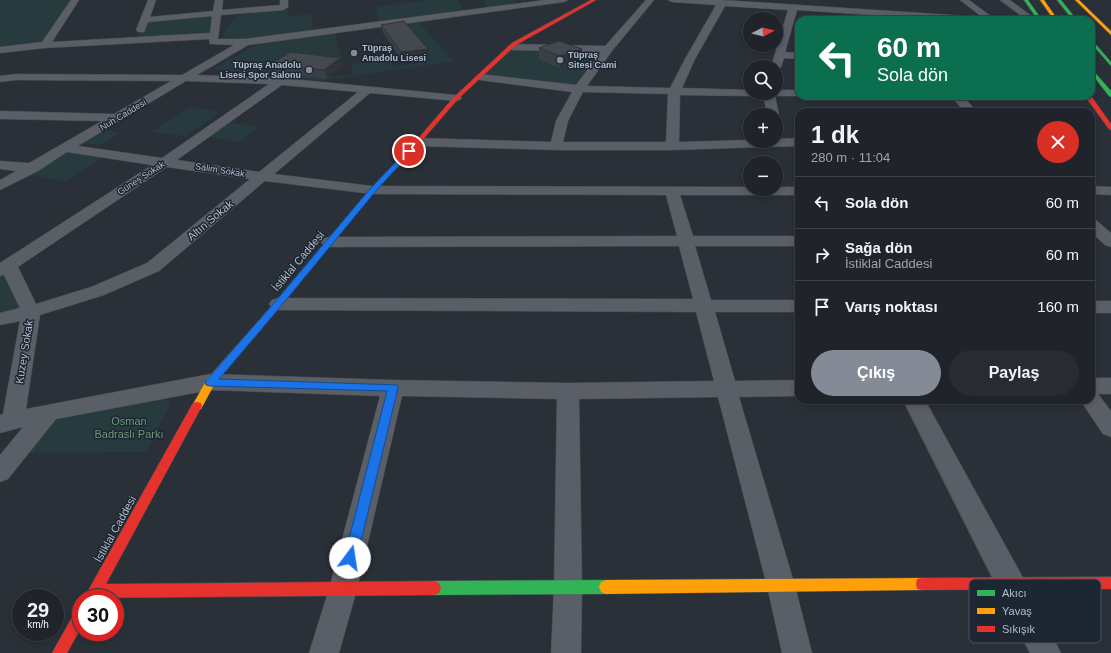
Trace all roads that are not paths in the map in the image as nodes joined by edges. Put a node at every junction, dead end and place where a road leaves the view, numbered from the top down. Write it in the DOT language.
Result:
graph roads {
  1 [pos="75,0"];
  2 [pos="152,0"];
  3 [pos="219,0"];
  4 [pos="284,0"];
  5 [pos="564,0"];
  6 [pos="594,0"];
  7 [pos="650,0"];
  8 [pos="672,0"];
  9 [pos="830,0"];
  10 [pos="964,0"];
  11 [pos="1004,0"];
  12 [pos="1026,0"];
  13 [pos="1040,0"];
  14 [pos="1059,0"];
  15 [pos="1077,0"];
  16 [pos="697,1"];
  17 [pos="722,3"];
  18 [pos="767,3"];
  19 [pos="903,4"];
  20 [pos="793,8"];
  21 [pos="840,11"];
  22 [pos="218,13"];
  23 [pos="863,16"];
  24 [pos="918,16"];
  25 [pos="986,16"];
  26 [pos="1027,16"];
  27 [pos="1037,16"];
  28 [pos="1043,16"];
  29 [pos="1053,16"];
  30 [pos="1072,16"];
  31 [pos="1093,16"];
  32 [pos="1095,18"];
  33 [pos="145,20"];
  34 [pos="1111,34"];
  35 [pos="215,36"];
  36 [pos="136,41"];
  37 [pos="245,42"];
  38 [pos="45,45"];
  39 [pos="1095,45"];
  40 [pos="512,47"];
  41 [pos="608,49"];
  42 [pos="0,50"];
  43 [pos="779,54"];
  44 [pos="795,56"];
  45 [pos="778,60"];
  46 [pos="1111,65"];
  47 [pos="1095,75"];
  48 [pos="480,77"];
  49 [pos="183,78"];
  50 [pos="0,79"];
  51 [pos="280,81"];
  52 [pos="1102,85"];
  53 [pos="579,89"];
  54 [pos="367,90"];
  55 [pos="674,92"];
  56 [pos="743,93"];
  57 [pos="783,93"];
  58 [pos="795,93"];
  59 [pos="1111,95"];
  60 [pos="456,98"];
  61 [pos="960,100"];
  62 [pos="1091,100"];
  63 [pos="1111,102"];
  64 [pos="968,108"];
  65 [pos="0,115"];
  66 [pos="117,118"];
  67 [pos="1111,128"];
  68 [pos="783,138"];
  69 [pos="743,140"];
  70 [pos="795,141"];
  71 [pos="419,142"];
  72 [pos="556,146"];
  73 [pos="672,146"];
  74 [pos="67,148"];
  75 [pos="165,162"];
  76 [pos="0,165"];
  77 [pos="32,168"];
  78 [pos="262,177"];
  79 [pos="0,186"];
  80 [pos="372,190"];
  81 [pos="1095,190"];
  82 [pos="672,191"];
  83 [pos="795,191"];
  84 [pos="1111,191"];
  85 [pos="1095,229"];
  86 [pos="1103,240"];
  87 [pos="795,241"];
  88 [pos="329,242"];
  89 [pos="687,242"];
  90 [pos="4,268"];
  91 [pos="278,304"];
  92 [pos="705,306"];
  93 [pos="795,306"];
  94 [pos="1095,307"];
  95 [pos="1111,307"];
  96 [pos="31,312"];
  97 [pos="0,319"];
  98 [pos="210,382"];
  99 [pos="1095,386"];
  100 [pos="1111,386"];
  101 [pos="393,388"];
  102 [pos="795,388"];
  103 [pos="728,389"];
  104 [pos="568,390"];
  105 [pos="916,404"];
  106 [pos="1094,404"];
  107 [pos="49,412"];
  108 [pos="7,422"];
  109 [pos="1111,428"];
  110 [pos="0,472"];
  111 [pos="1008,579"];
  112 [pos="1101,583"];
  113 [pos="1111,583"];
  114 [pos="969,584"];
  115 [pos="781,586"];
  116 [pos="568,587"];
  117 [pos="96,589"];
  118 [pos="343,589"];
  119 [pos="124,593"];
  120 [pos="72,631"];
  121 [pos="1041,643"];
  122 [pos="59,653"];
  123 [pos="324,653"];
  124 [pos="566,653"];
  125 [pos="796,653"];
  126 [pos="1046,653"];
  1 -- 38 [label="street"];
  2 -- 33 [label="street"];
  3 -- 22 [label="street"];
  4 -- 22 [label="street"];
  5 -- 37 [label="street"];
  6 -- 40 [label="main road, İstiklal Caddesi"];
  7 -- 41 [label="street"];
  8 -- 16 [label="street"];
  9 -- 21 [label="street"];
  10 -- 25 [label="street"];
  11 -- 26 [label="street"];
  12 -- 27 [label="main road"];
  13 -- 28 [label="main road"];
  13 -- 29 [label="main road"];
  14 -- 30 [label="main road"];
  15 -- 31 [label="main road"];
  16 -- 17 [label="street"];
  17 -- 18 [label="street"];
  17 -- 55 [label="street"];
  18 -- 20 [label="street"];
  19 -- 24 [label="street"];
  20 -- 21 [label="street"];
  20 -- 43 [label="street"];
  21 -- 23 [label="street"];
  22 -- 33 [label="street"];
  22 -- 35 [label="street"];
  23 -- 24 [label="street"];
  32 -- 34 [label="main road"];
  33 -- 36 [label="street"];
  35 -- 36 [label="street"];
  35 -- 37 [label="street"];
  36 -- 38 [label="street"];
  37 -- 49 [label="street, Nuh Caddesi"];
  38 -- 42 [label="street"];
  39 -- 46 [label="main road"];
  40 -- 41 [label="street"];
  40 -- 48 [label="main road, İstiklal Caddesi"];
  41 -- 53 [label="street"];
  43 -- 44 [label="street"];
  43 -- 45 [label="street"];
  47 -- 52 [label="main road"];
  48 -- 53 [label="street"];
  48 -- 60 [label="main road, İstiklal Caddesi"];
  49 -- 50 [label="street"];
  49 -- 51 [label="street"];
  49 -- 66 [label="street, Nuh Caddesi"];
  51 -- 54 [label="street"];
  51 -- 75 [label="street, Güneş Sokak"];
  52 -- 59 [label="main road"];
  52 -- 63 [label="main road"];
  53 -- 55 [label="street"];
  53 -- 72 [label="street"];
  54 -- 60 [label="street"];
  54 -- 78 [label="street, Altın Sokak"];
  55 -- 56 [label="street"];
  55 -- 73 [label="street"];
  57 -- 58 [label="street"];
  60 -- 71 [label="main road, İstiklal Caddesi"];
  61 -- 64 [label="street"];
  62 -- 67 [label="main road"];
  65 -- 66 [label="street"];
  66 -- 74 [label="street, Nuh Caddesi"];
  68 -- 70 [label="street"];
  69 -- 73 [label="street"];
  71 -- 72 [label="street"];
  71 -- 80 [label="main road, İstiklal Caddesi"];
  72 -- 73 [label="street"];
  74 -- 75 [label="street, Salim Sokak"];
  74 -- 77 [label="street, Nuh Caddesi"];
  75 -- 78 [label="street, Salim Sokak"];
  75 -- 90 [label="street, Güneş Sokak"];
  76 -- 77 [label="street"];
  77 -- 79 [label="street, Nuh Caddesi"];
  78 -- 80 [label="street, Salim Sokak"];
  78 -- 96 [label="street, Altın Sokak"];
  80 -- 82 [label="street, Salim Sokak"];
  80 -- 88 [label="main road, İstiklal Caddesi"];
  81 -- 84 [label="street"];
  82 -- 83 [label="street, Salim Sokak"];
  82 -- 89 [label="street"];
  85 -- 86 [label="street"];
  87 -- 89 [label="street"];
  88 -- 89 [label="street"];
  88 -- 91 [label="main road, İstiklal Caddesi"];
  89 -- 92 [label="street"];
  90 -- 96 [label="street, Kuzey Sokak"];
  91 -- 92 [label="street"];
  91 -- 98 [label="main road, İstiklal Caddesi"];
  92 -- 93 [label="street"];
  92 -- 103 [label="street"];
  94 -- 95 [label="street"];
  96 -- 97 [label="street, Altın Sokak"];
  96 -- 108 [label="street, Kuzey Sokak"];
  98 -- 101 [label="street"];
  98 -- 107 [label="street"];
  98 -- 117 [label="main road, İstiklal Caddesi"];
  99 -- 100 [label="street"];
  101 -- 104 [label="street"];
  101 -- 118 [label="street"];
  102 -- 103 [label="street"];
  103 -- 104 [label="street"];
  103 -- 115 [label="street"];
  104 -- 116 [label="street"];
  105 -- 111 [label="street"];
  106 -- 109 [label="street"];
  107 -- 108 [label="street"];
  107 -- 110 [label="street"];
  112 -- 113 [label="main road"];
  114 -- 115 [label="main road"];
  115 -- 116 [label="main road"];
  115 -- 125 [label="street"];
  116 -- 118 [label="main road"];
  116 -- 124 [label="street"];
  118 -- 119 [label="main road"];
  118 -- 123 [label="street"];
  120 -- 122 [label="main road"];
  121 -- 126 [label="street"];
}
